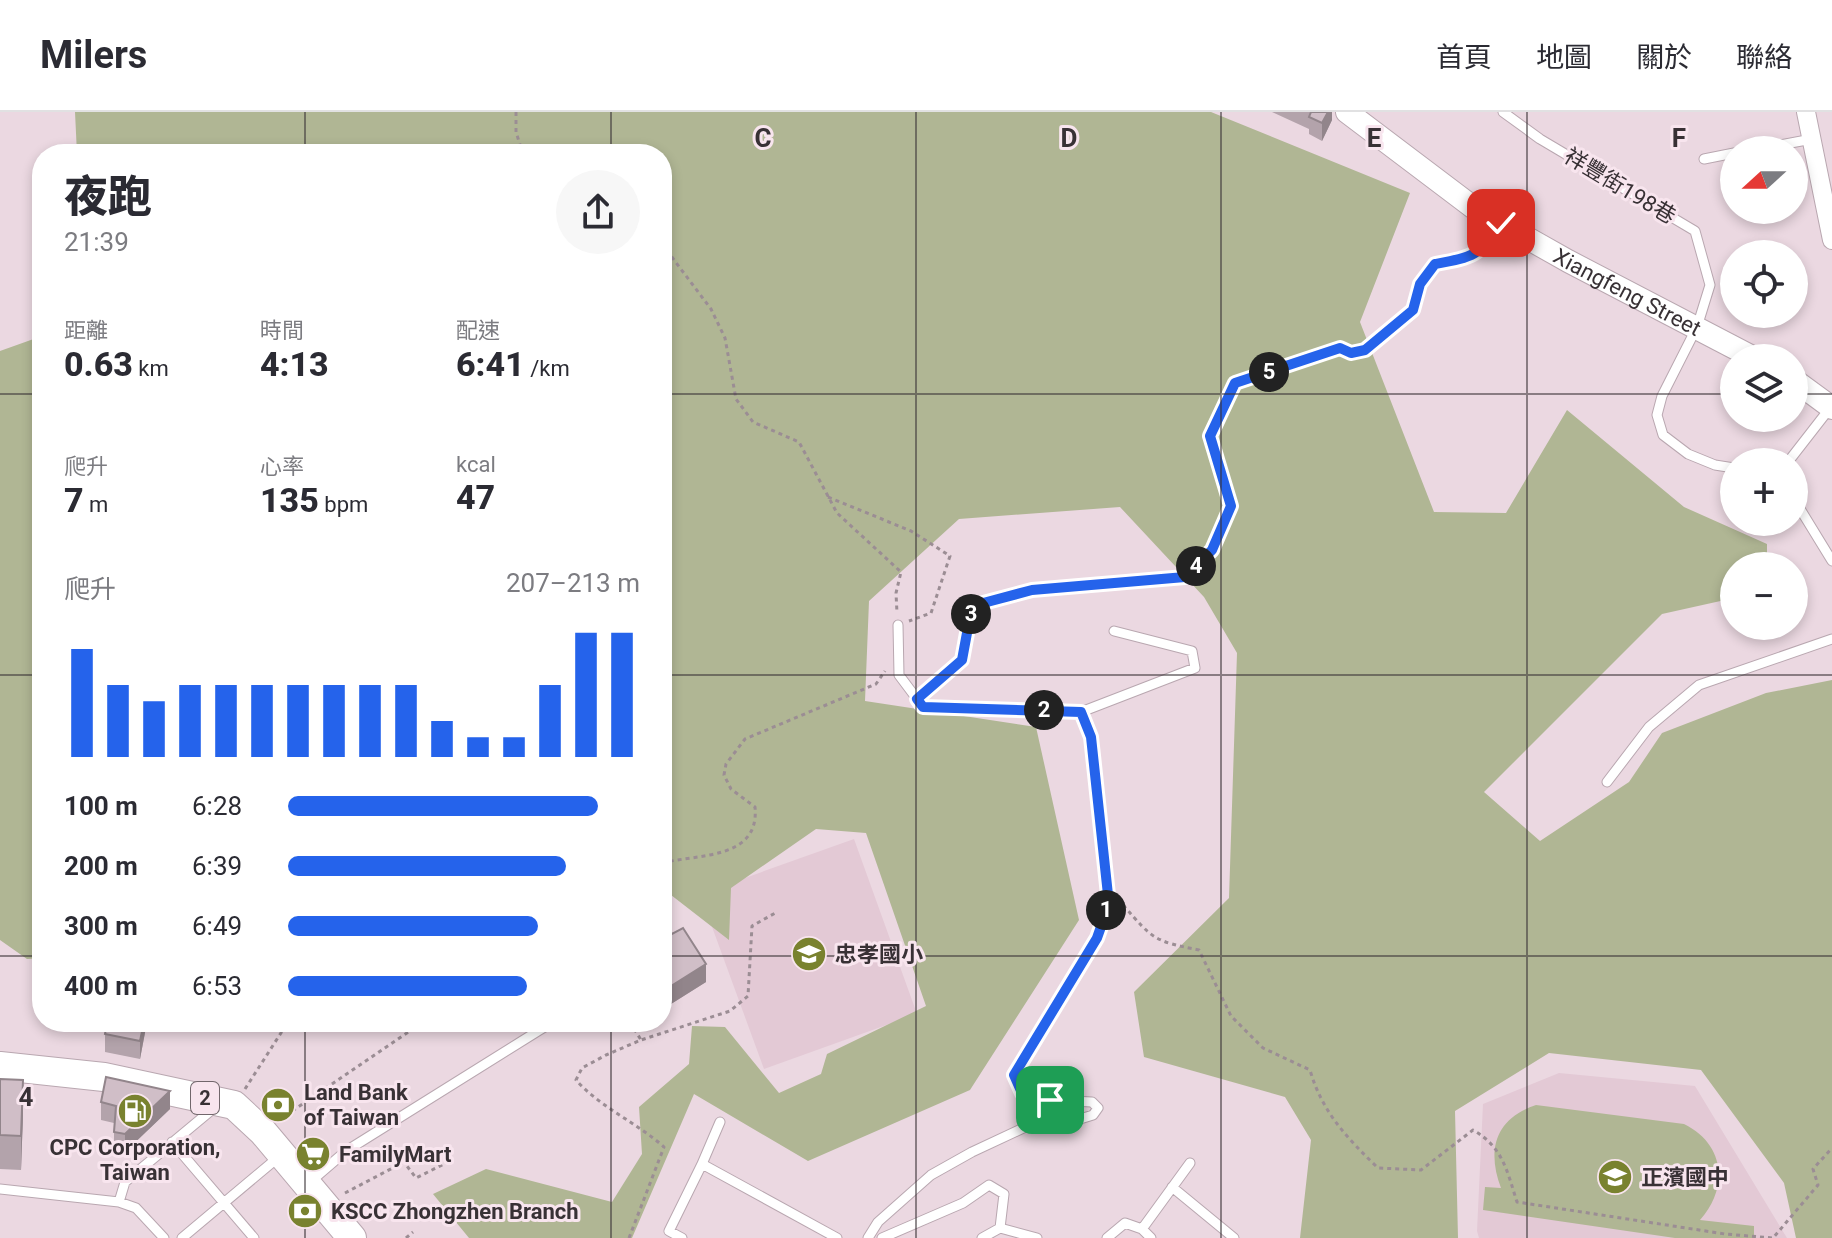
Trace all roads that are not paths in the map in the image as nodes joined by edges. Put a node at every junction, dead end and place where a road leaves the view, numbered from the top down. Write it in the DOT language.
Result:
graph roads {
  1 [pos="1347,112"];
  2 [pos="1503,112"];
  3 [pos="1806,112"];
  4 [pos="1812,139"];
  5 [pos="1808,140"];
  6 [pos="1720,156"];
  7 [pos="1704,159"];
  8 [pos="1501,223"];
  9 [pos="1832,240"];
  10 [pos="1697,327"];
  11 [pos="1728,344"];
  12 [pos="1365,350"];
  13 [pos="1808,390"];
  14 [pos="1832,407"];
  15 [pos="1799,448"];
  16 [pos="1720,466"];
  17 [pos="1808,522"];
  18 [pos="1832,561"];
  19 [pos="898,625"];
  20 [pos="1114,631"];
  21 [pos="1832,639"];
  22 [pos="1081,712"];
  23 [pos="1607,782"];
  24 [pos="536,1032"];
  25 [pos="0,1066"];
  26 [pos="228,1103"];
  27 [pos="720,1122"];
  28 [pos="172,1142"];
  29 [pos="282,1154"];
  30 [pos="1190,1163"];
  31 [pos="702,1164"];
  32 [pos="1172,1187"];
  33 [pos="0,1189"];
  34 [pos="119,1202"];
  35 [pos="225,1203"];
  36 [pos="331,1217"];
  37 [pos="1000,1228"];
  38 [pos="1142,1229"];
  39 [pos="164,1238"];
  40 [pos="182,1238"];
  41 [pos="254,1238"];
  42 [pos="682,1238"];
  43 [pos="837,1238"];
  44 [pos="868,1238"];
  45 [pos="882,1238"];
  46 [pos="982,1238"];
  47 [pos="1037,1238"];
  48 [pos="1107,1238"];
  49 [pos="1151,1238"];
  50 [pos="1234,1238"];
  1 -- 8 [label="street, Xiangfeng Street"];
  2 -- 10 [label="lane, 祥豐街198巷"];
  3 -- 4 [label="street"];
  4 -- 5 [label="lane"];
  4 -- 9 [label="street"];
  6 -- 7 [label="lane"];
  8 -- 10 [label="street, Xiangfeng Street"];
  8 -- 12 [label="lane"];
  10 -- 11 [label="street, Xiangfeng Street"];
  10 -- 16 [label="lane, 祥豐街198巷"];
  13 -- 14 [label="street"];
  14 -- 15 [label="lane"];
  17 -- 18 [label="lane"];
  19 -- 22 [label="lane"];
  20 -- 22 [label="lane"];
  21 -- 23 [label="lane"];
  22 -- 44 [label="lane"];
  24 -- 36 [label="lane"];
  25 -- 26 [label="main road, 2"];
  26 -- 28 [label="lane"];
  26 -- 29 [label="main road, 2"];
  27 -- 31 [label="lane"];
  28 -- 34 [label="lane"];
  28 -- 35 [label="lane"];
  29 -- 35 [label="lane"];
  29 -- 36 [label="main road, 2"];
  30 -- 32 [label="lane"];
  31 -- 42 [label="lane"];
  31 -- 43 [label="lane"];
  32 -- 38 [label="lane"];
  32 -- 50 [label="lane"];
  33 -- 34 [label="lane"];
  34 -- 39 [label="lane"];
  35 -- 40 [label="lane"];
  35 -- 41 [label="lane"];
  37 -- 45 [label="lane"];
  37 -- 46 [label="lane"];
  37 -- 47 [label="lane"];
  38 -- 48 [label="lane"];
  38 -- 49 [label="lane"];
}
